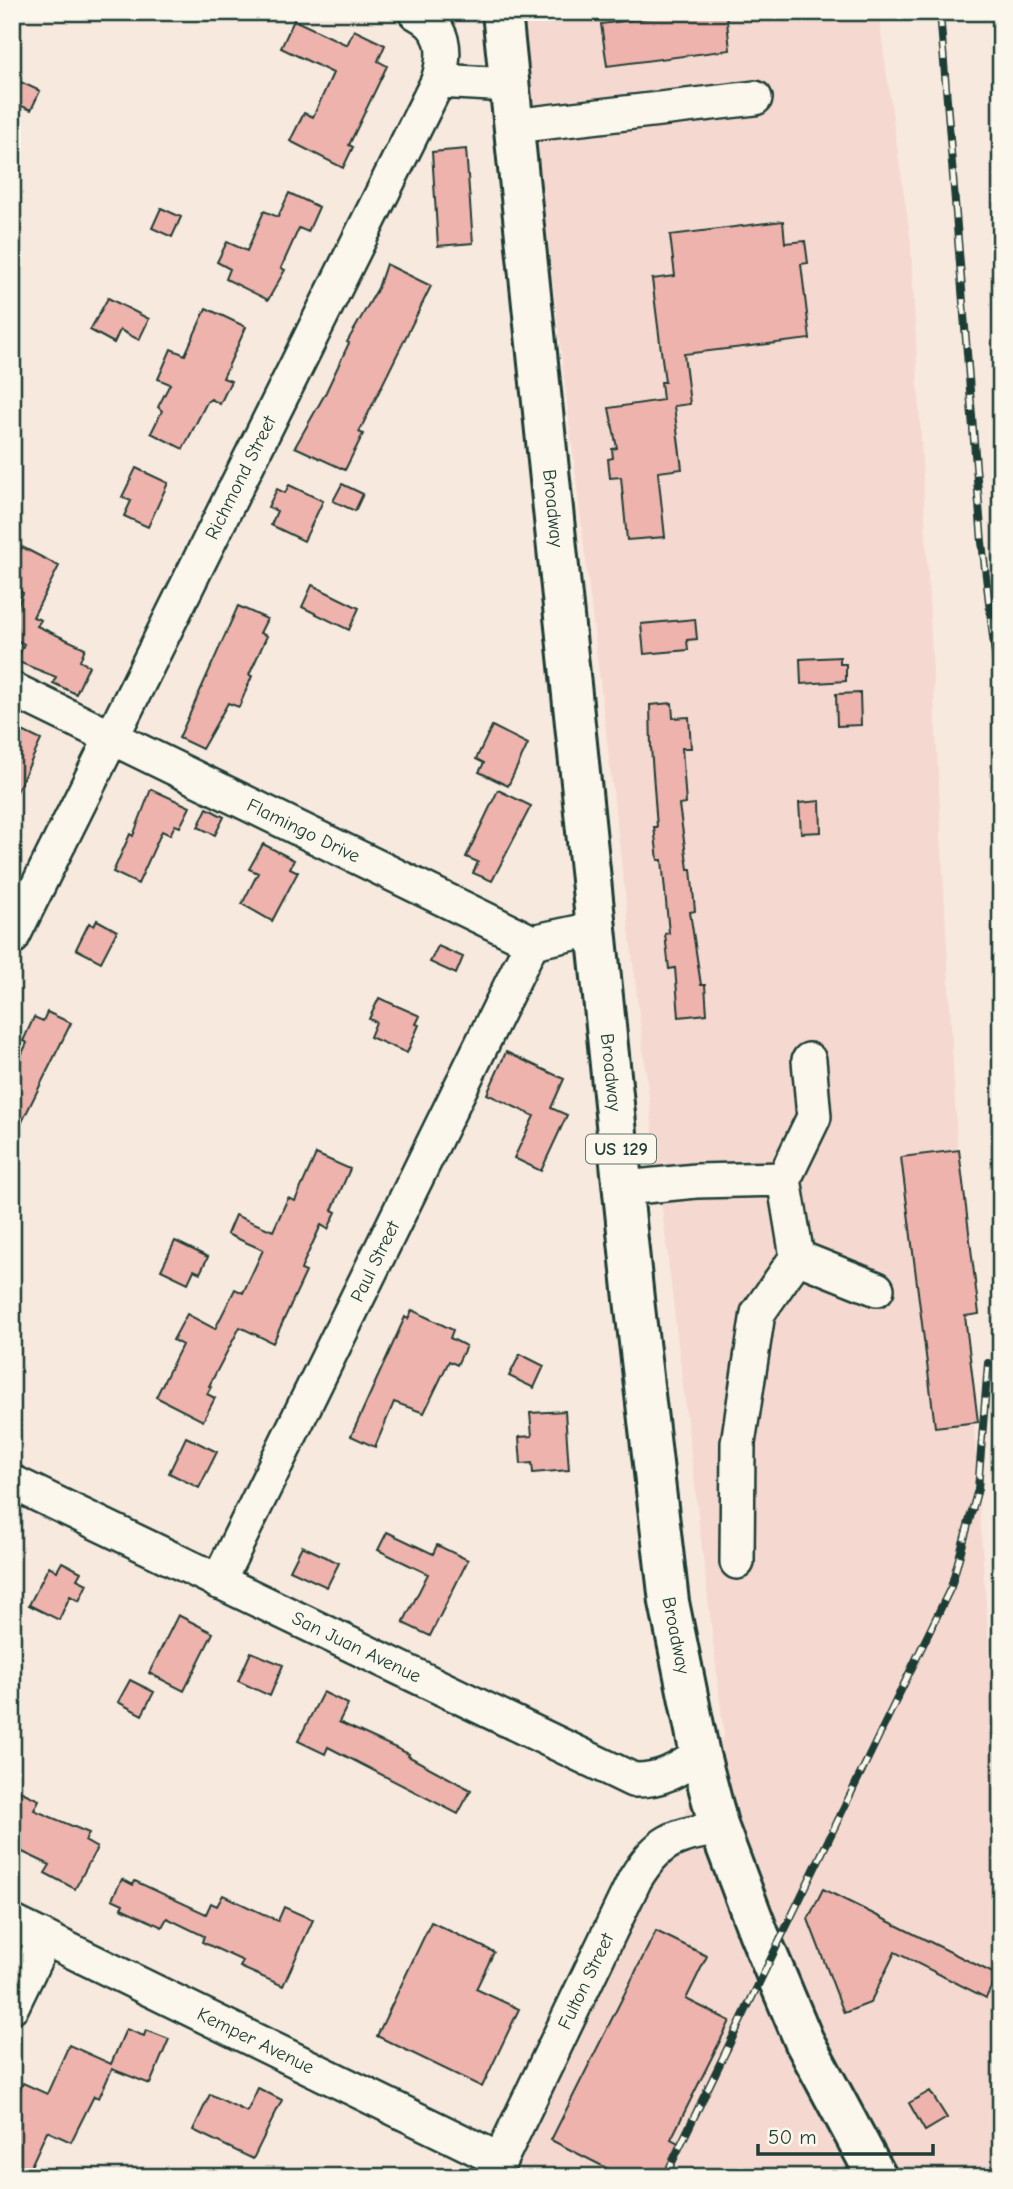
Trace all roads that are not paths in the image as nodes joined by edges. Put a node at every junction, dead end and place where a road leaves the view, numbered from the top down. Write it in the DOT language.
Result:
graph roads {
  1 [pos="415,12"];
  2 [pos="502,12"];
  3 [pos="438,81"];
  4 [pos="509,85"];
  5 [pos="755,98"];
  6 [pos="513,125"];
  7 [pos="12,689"];
  8 [pos="113,737"];
  9 [pos="598,928"];
  10 [pos="12,938"];
  11 [pos="532,942"];
  12 [pos="809,1060"];
  13 [pos="783,1179"];
  14 [pos="625,1188"];
  15 [pos="797,1257"];
  16 [pos="877,1289"];
  17 [pos="12,1482"];
  18 [pos="737,1562"];
  19 [pos="218,1582"];
  20 [pos="700,1755"];
  21 [pos="719,1828"];
  22 [pos="12,1922"];
  23 [pos="45,1938"];
  24 [pos="12,2006"];
  25 [pos="496,2169"];
  26 [pos="877,2177"];
  1 -- 3 [label="street, Richmond Street"];
  2 -- 4 [label="main road, Broadway / US 129"];
  3 -- 4 [label="street"];
  3 -- 8 [label="street, Richmond Street"];
  4 -- 6 [label="main road, Broadway / US 129"];
  5 -- 6 [label="street"];
  6 -- 9 [label="main road, Broadway / US 129"];
  7 -- 8 [label="street, Flamingo Drive"];
  8 -- 10 [label="street, Richmond Street"];
  8 -- 11 [label="street, Flamingo Drive"];
  9 -- 11 [label="street"];
  9 -- 14 [label="main road, Broadway / US 129"];
  11 -- 19 [label="street, Paul Street"];
  12 -- 13 [label="street"];
  13 -- 14 [label="street"];
  13 -- 15 [label="street"];
  14 -- 20 [label="main road, Broadway / US 129"];
  15 -- 16 [label="street"];
  15 -- 18 [label="street"];
  17 -- 19 [label="street, San Juan Avenue"];
  19 -- 20 [label="street, San Juan Avenue"];
  20 -- 21 [label="main road, Broadway / US 129"];
  21 -- 25 [label="street, Fulton Street"];
  21 -- 26 [label="main road, Broadway / US 129"];
  22 -- 23 [label="street, Kemper Avenue"];
  23 -- 24 [label="street"];
  23 -- 25 [label="street, Kemper Avenue"];
}
